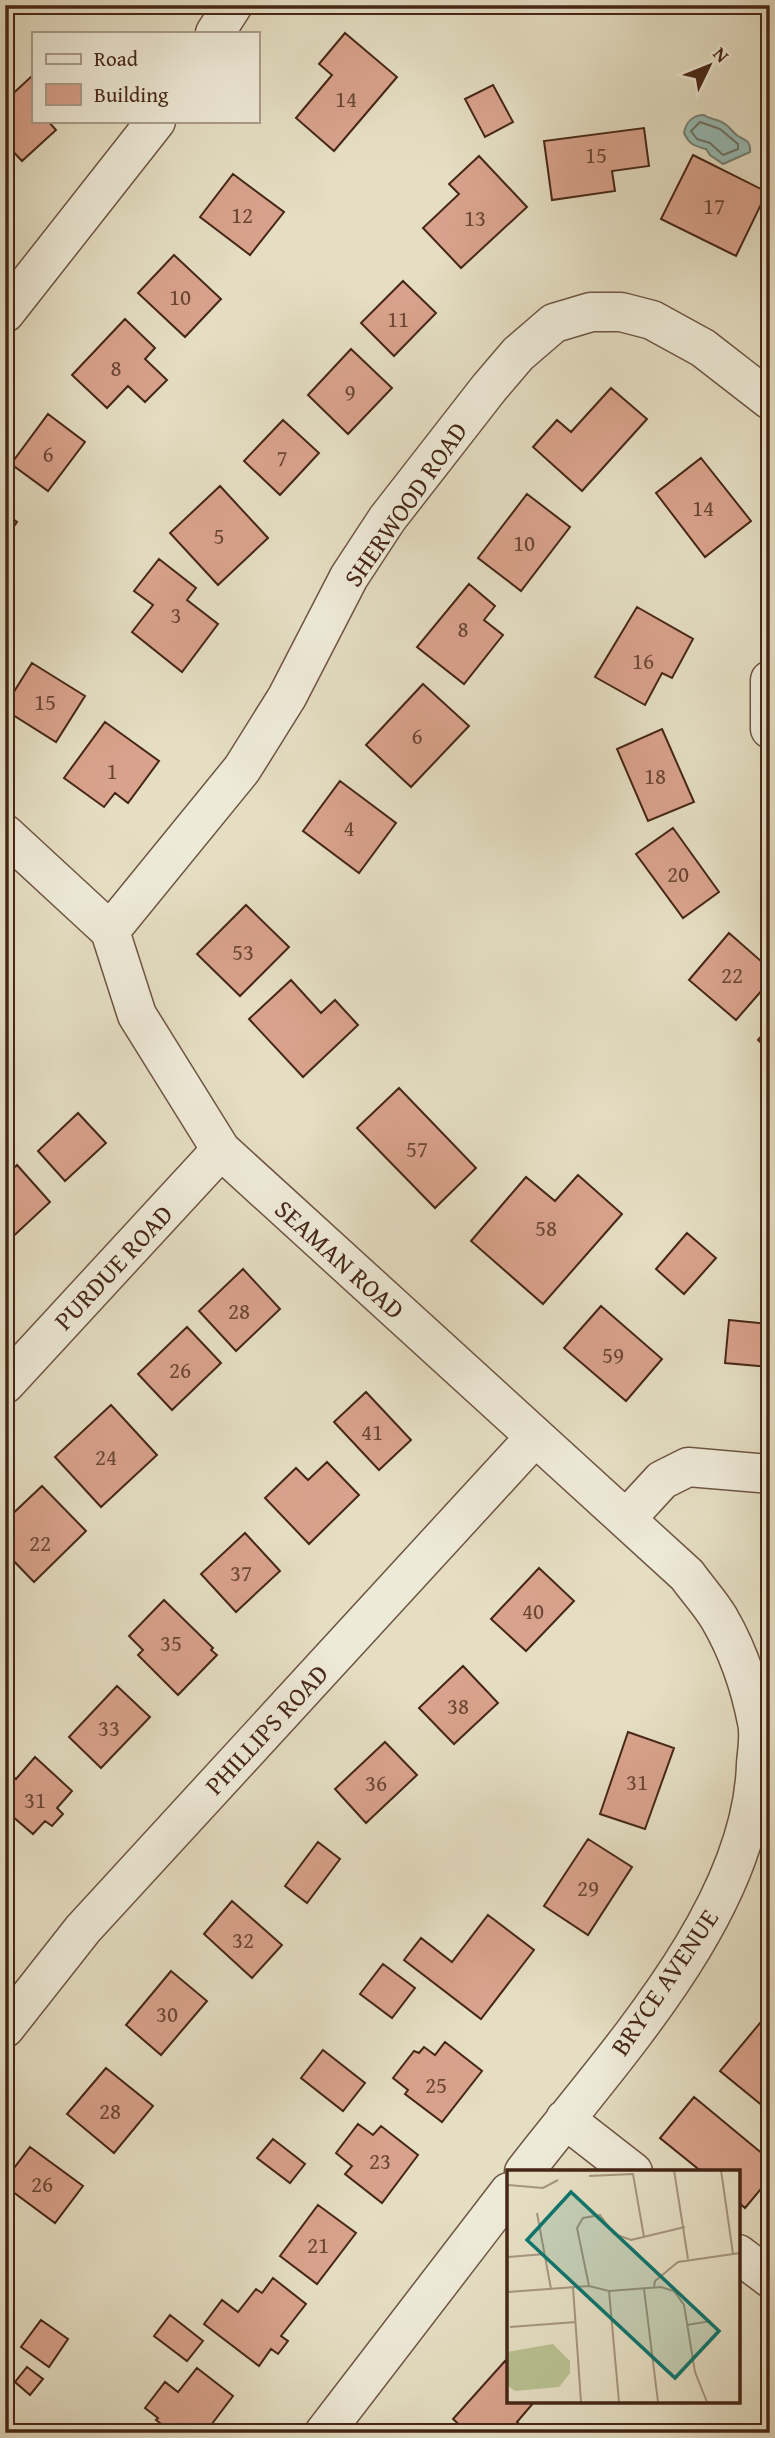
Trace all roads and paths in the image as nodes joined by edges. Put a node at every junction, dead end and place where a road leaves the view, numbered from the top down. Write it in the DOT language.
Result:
graph roads {
  1 [pos="233,5"];
  2 [pos="216,32"];
  3 [pos="155,122"];
  4 [pos="12,288"];
  5 [pos="770,400"];
  6 [pos="770,680"];
  7 [pos="770,729"];
  8 [pos="5,834"];
  9 [pos="110,931"];
  10 [pos="221,1150"];
  11 [pos="5,1384"];
  12 [pos="535,1437"];
  13 [pos="770,1474"];
  14 [pos="627,1518"];
  15 [pos="5,2028"];
  16 [pos="565,2119"];
  17 [pos="526,2170"];
  18 [pos="630,2170"];
  19 [pos="507,2195"];
  20 [pos="740,2256"];
  21 [pos="770,2278"];
  22 [pos="324,2433"];
  1 -- 2 [label="street"];
  3 -- 4 [label="street"];
  5 -- 9 [label="street, SHERWOOD ROAD"];
  6 -- 7 [label="street"];
  8 -- 9 [label="street, SEAMAN ROAD"];
  9 -- 10 [label="street, SEAMAN ROAD"];
  10 -- 11 [label="street, PURDUE ROAD"];
  10 -- 12 [label="street, SEAMAN ROAD"];
  12 -- 14 [label="street, SEAMAN ROAD"];
  12 -- 15 [label="street, PHILLIPS ROAD"];
  13 -- 14 [label="street"];
  14 -- 16 [label="street, BRYCE AVENUE"];
  16 -- 17 [label="street, BRYCE AVENUE"];
  16 -- 18 [label="street"];
  19 -- 22 [label="street"];
  20 -- 21 [label="street"];
}
